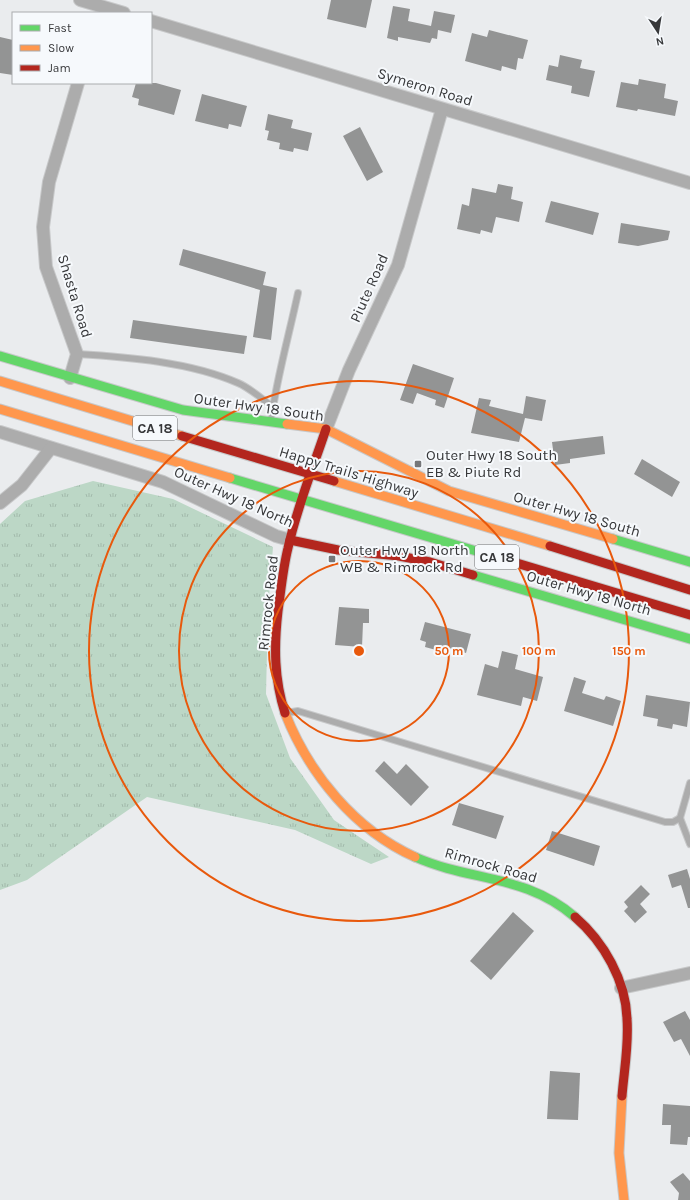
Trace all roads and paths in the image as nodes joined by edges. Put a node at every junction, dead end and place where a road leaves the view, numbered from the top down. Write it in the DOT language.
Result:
graph roads {
  1 [pos="80,0"];
  2 [pos="101,6"];
  3 [pos="121,12"];
  4 [pos="152,21"];
  5 [pos="78,84"];
  6 [pos="442,109"];
  7 [pos="690,183"];
  8 [pos="298,293"];
  9 [pos="76,354"];
  10 [pos="0,356"];
  11 [pos="70,378"];
  12 [pos="0,381"];
  13 [pos="273,407"];
  14 [pos="0,409"];
  15 [pos="270,421"];
  16 [pos="326,429"];
  17 [pos="0,432"];
  18 [pos="51,448"];
  19 [pos="310,475"];
  20 [pos="303,499"];
  21 [pos="0,503"];
  22 [pos="290,540"];
  23 [pos="690,562"];
  24 [pos="690,590"];
  25 [pos="690,615"];
  26 [pos="690,639"];
  27 [pos="285,713"];
  28 [pos="690,783"];
  29 [pos="687,804"];
  30 [pos="680,818"];
  31 [pos="690,844"];
  32 [pos="690,973"];
  33 [pos="621,988"];
  34 [pos="624,1200"];
  1 -- 2 [label="street"];
  2 -- 3 [label="street"];
  4 -- 6 [label="street, Symeron Road"];
  5 -- 9 [label="street, Shasta Road"];
  6 -- 7 [label="street, Symeron Road"];
  6 -- 16 [label="street, Piute Road"];
  8 -- 13 [label="lane"];
  9 -- 11 [label="street, Shasta Road"];
  9 -- 13 [label="lane"];
  10 -- 11 [label="street, Outer Hwy 18 South"];
  11 -- 15 [label="street, Outer Hwy 18 South"];
  12 -- 19 [label="street, Happy Trails Highway / CA 18"];
  13 -- 15 [label="lane"];
  14 -- 20 [label="street, CA 18"];
  15 -- 16 [label="street, Outer Hwy 18 South"];
  16 -- 19 [label="street, Piute Road"];
  16 -- 23 [label="street, Outer Hwy 18 South"];
  17 -- 18 [label="street, Outer Hwy 18 North"];
  18 -- 21 [label="street"];
  18 -- 22 [label="street, Outer Hwy 18 North"];
  19 -- 20 [label="street, Rimrock Road"];
  19 -- 24 [label="street, Happy Trails Highway / CA 18"];
  20 -- 22 [label="street, Rimrock Road"];
  20 -- 25 [label="street, CA 18"];
  22 -- 26 [label="street, Outer Hwy 18 North"];
  22 -- 27 [label="street, Rimrock Road"];
  27 -- 30 [label="lane"];
  27 -- 33 [label="street, Rimrock Road"];
  28 -- 29 [label="lane"];
  29 -- 30 [label="lane"];
  30 -- 31 [label="lane"];
  32 -- 33 [label="street"];
  33 -- 34 [label="street, Rimrock Road"];
}
